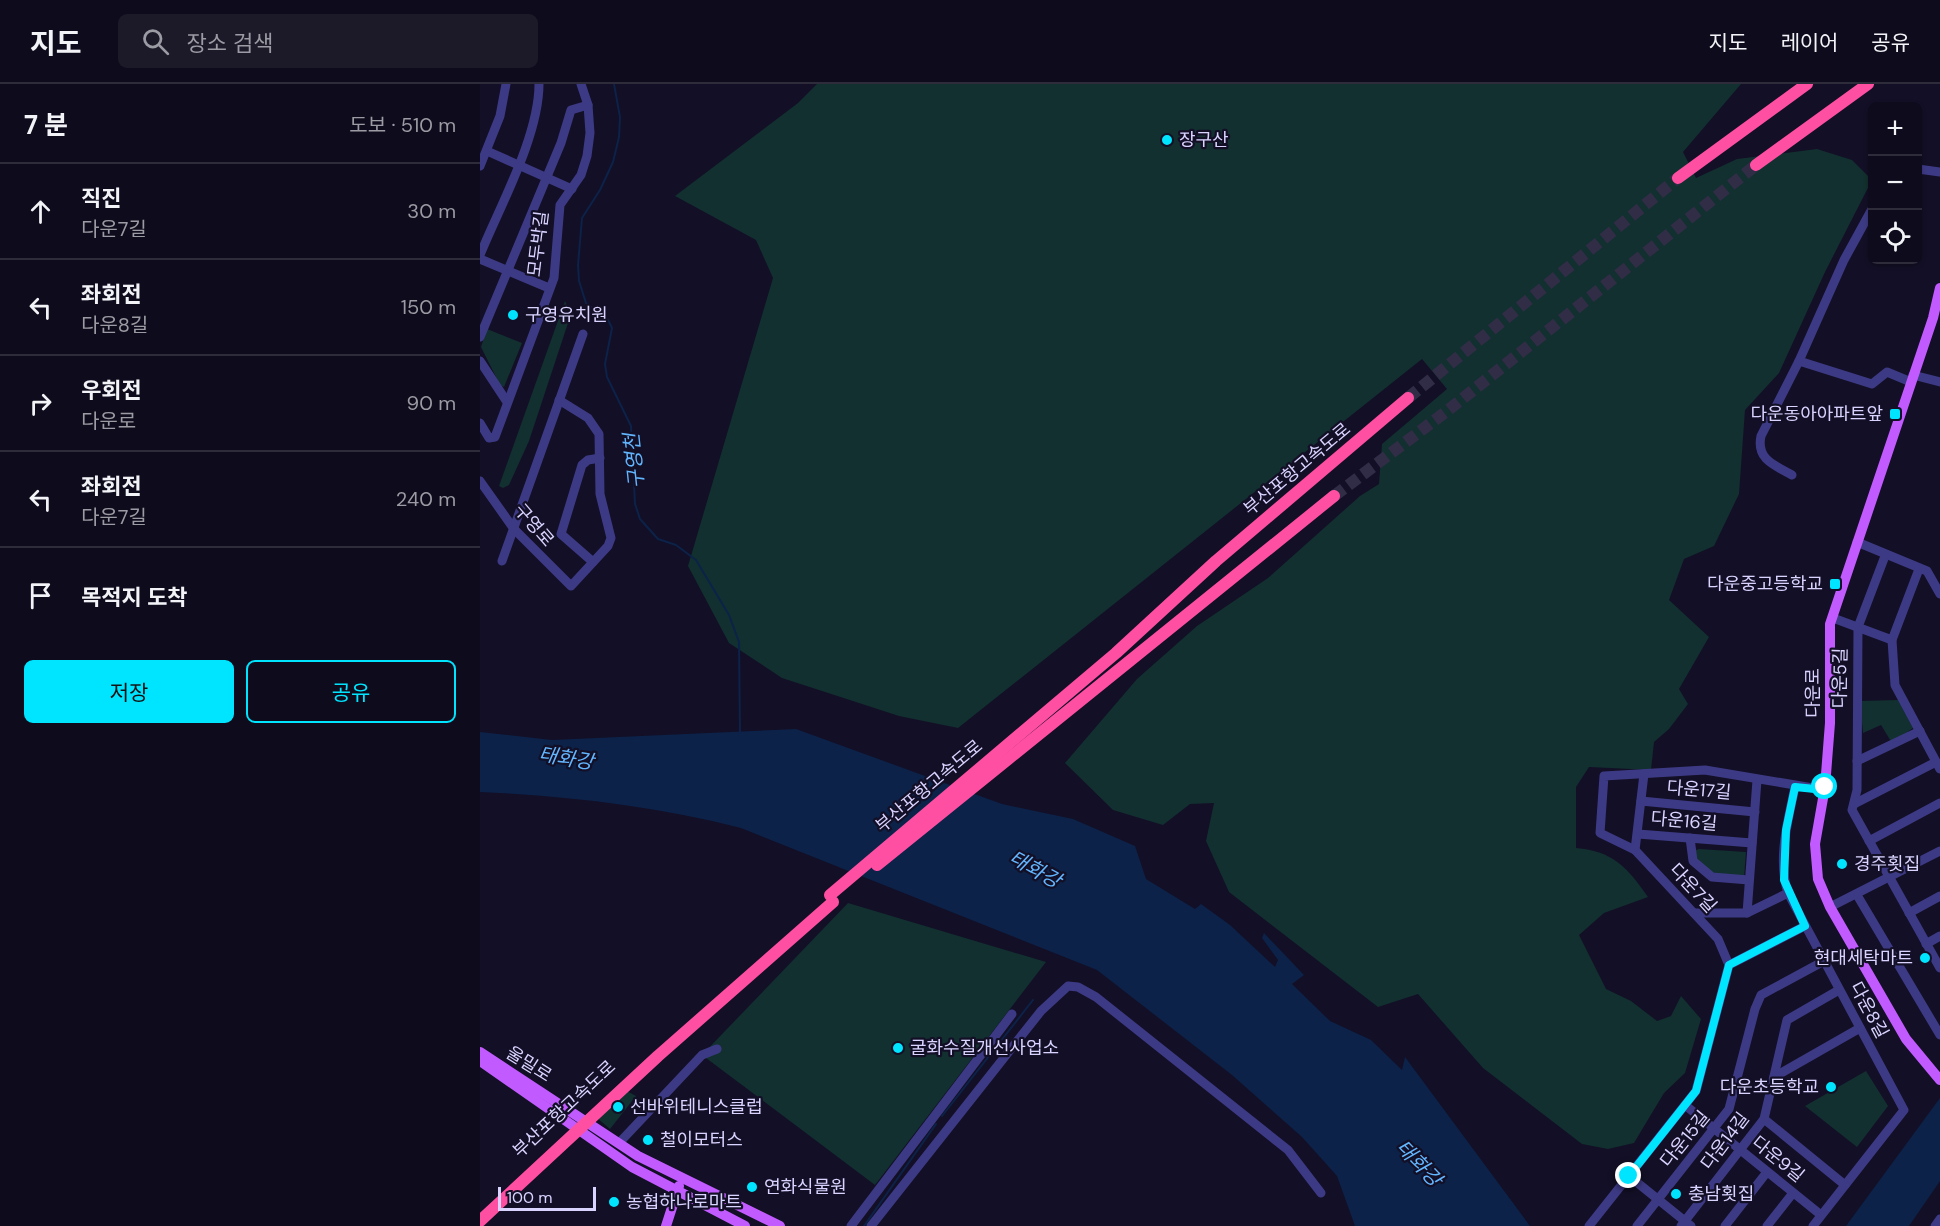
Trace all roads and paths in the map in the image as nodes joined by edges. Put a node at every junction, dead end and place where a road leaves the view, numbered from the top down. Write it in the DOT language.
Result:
graph roads {
  1 [pos="506,84"];
  2 [pos="539,84"];
  3 [pos="581,84"];
  4 [pos="1807,84"];
  5 [pos="1868,84"];
  6 [pos="588,105"];
  7 [pos="487,151"];
  8 [pos="518,165"];
  9 [pos="1756,165"];
  10 [pos="480,166"];
  11 [pos="1922,170"];
  12 [pos="1940,172"];
  13 [pos="547,177"];
  14 [pos="1678,178"];
  15 [pos="572,189"];
  16 [pos="1871,210"];
  17 [pos="480,257"];
  18 [pos="508,271"];
  19 [pos="549,288"];
  20 [pos="1940,288"];
  21 [pos="583,334"];
  22 [pos="480,337"];
  23 [pos="1799,360"];
  24 [pos="480,361"];
  25 [pos="1912,379"];
  26 [pos="1939,382"];
  27 [pos="1408,398"];
  28 [pos="559,400"];
  29 [pos="507,402"];
  30 [pos="480,423"];
  31 [pos="600,458"];
  32 [pos="1792,475"];
  33 [pos="480,481"];
  34 [pos="1334,496"];
  35 [pos="514,529"];
  36 [pos="1857,542"];
  37 [pos="1885,556"];
  38 [pos="502,561"];
  39 [pos="593,562"];
  40 [pos="1919,568"];
  41 [pos="1940,594"];
  42 [pos="1833,618"];
  43 [pos="1858,627"];
  44 [pos="1892,640"];
  45 [pos="1920,731"];
  46 [pos="1857,761"];
  47 [pos="1938,766"];
  48 [pos="1644,774"];
  49 [pos="1757,780"];
  50 [pos="1795,787"];
  51 [pos="1825,790"];
  52 [pos="1641,801"];
  53 [pos="1940,803"];
  54 [pos="1854,804"];
  55 [pos="1755,812"];
  56 [pos="1638,834"];
  57 [pos="1690,838"];
  58 [pos="1869,841"];
  59 [pos="1752,843"];
  60 [pos="1635,850"];
  61 [pos="1940,851"];
  62 [pos="1889,879"];
  63 [pos="1749,880"];
  64 [pos="1788,893"];
  65 [pos="1857,895"];
  66 [pos="1940,896"];
  67 [pos="1830,907"];
  68 [pos="1694,912"];
  69 [pos="1747,913"];
  70 [pos="1909,913"];
  71 [pos="1805,926"];
  72 [pos="1940,936"];
  73 [pos="1926,944"];
  74 [pos="1824,961"];
  75 [pos="1729,965"];
  76 [pos="1940,968"];
  77 [pos="1839,990"];
  78 [pos="1012,1014"];
  79 [pos="1860,1028"];
  80 [pos="1940,1035"];
  81 [pos="717,1049"];
  82 [pos="481,1054"];
  83 [pos="1773,1077"];
  84 [pos="1939,1079"];
  85 [pos="1685,1105"];
  86 [pos="935,1117"];
  87 [pos="1764,1119"];
  88 [pos="949,1127"];
  89 [pos="1715,1129"];
  90 [pos="619,1143"];
  91 [pos="1741,1150"];
  92 [pos="1767,1172"];
  93 [pos="1629,1176"];
  94 [pos="682,1179"];
  95 [pos="1845,1185"];
  96 [pos="676,1192"];
  97 [pos="1322,1193"];
  98 [pos="1793,1193"];
  99 [pos="1657,1198"];
  100 [pos="1821,1215"];
  101 [pos="481,1217"];
  102 [pos="1940,1219"];
  103 [pos="1686,1224"];
  104 [pos="666,1226"];
  105 [pos="745,1226"];
  106 [pos="780,1226"];
  107 [pos="851,1226"];
  108 [pos="871,1226"];
  109 [pos="1589,1226"];
  110 [pos="1637,1226"];
  111 [pos="1725,1226"];
  112 [pos="1767,1226"];
  113 [pos="1813,1226"];
  114 [pos="1935,1226"];
  1 -- 7 [label="street"];
  2 -- 8 [label="street, 모두박길"];
  3 -- 6 [label="street, 모두박길"];
  4 -- 14 [label="highway"];
  5 -- 9 [label="highway"];
  6 -- 13 [label="street, 모두박길"];
  6 -- 15 [label="street, 모두박길"];
  7 -- 8 [label="street"];
  7 -- 10 [label="street"];
  8 -- 13 [label="street"];
  8 -- 17 [label="street, 모두박길"];
  11 -- 12 [label="street"];
  13 -- 15 [label="street"];
  13 -- 18 [label="street, 모두박길"];
  15 -- 19 [label="street, 모두박길"];
  16 -- 23 [label="street"];
  17 -- 18 [label="street, 모두박길"];
  18 -- 19 [label="street, 모두박길"];
  18 -- 22 [label="street, 모두박길"];
  19 -- 29 [label="street, 모두박길"];
  20 -- 25 [label="main road, 다운로"];
  21 -- 28 [label="street"];
  23 -- 25 [label="street"];
  23 -- 32 [label="street"];
  24 -- 29 [label="street"];
  25 -- 26 [label="street"];
  25 -- 36 [label="main road, 다운로"];
  27 -- 101 [label="highway, 부산포항고속도로"];
  28 -- 31 [label="street"];
  28 -- 35 [label="street"];
  29 -- 30 [label="street, 모두박길"];
  31 -- 39 [label="street"];
  31 -- 39 [label="street"];
  33 -- 35 [label="street, 구영로"];
  34 -- 101 [label="highway, 부산포항고속도로, bridge"];
  35 -- 38 [label="street"];
  35 -- 39 [label="street, 구영로"];
  36 -- 37 [label="street"];
  36 -- 42 [label="main road, 다운로"];
  37 -- 40 [label="street"];
  37 -- 43 [label="street, 다운5길"];
  40 -- 41 [label="street"];
  40 -- 44 [label="street"];
  42 -- 43 [label="street"];
  42 -- 51 [label="main road, 다운로"];
  43 -- 44 [label="street"];
  43 -- 46 [label="street, 다운5길"];
  44 -- 45 [label="street"];
  45 -- 46 [label="street"];
  45 -- 47 [label="street"];
  46 -- 54 [label="street, 다운5길"];
  47 -- 54 [label="street"];
  48 -- 49 [label="street, 다운7길"];
  48 -- 52 [label="street, 다운16길"];
  48 -- 60 [label="street, 다운7길"];
  49 -- 50 [label="street, 다운7길"];
  49 -- 55 [label="street, 다운17길"];
  50 -- 51 [label="street, 다운7길"];
  50 -- 64 [label="street, 다운8길"];
  51 -- 67 [label="main road, 다운로"];
  52 -- 55 [label="street, 다운17길"];
  52 -- 56 [label="street, 다운16길"];
  53 -- 58 [label="street"];
  54 -- 58 [label="street, 다운5길"];
  55 -- 59 [label="street, 다운17길"];
  56 -- 57 [label="street, 다운16길"];
  56 -- 60 [label="street"];
  57 -- 59 [label="street, 다운16길"];
  57 -- 63 [label="street"];
  58 -- 62 [label="street, 다운5길"];
  59 -- 63 [label="street, 다운17길"];
  60 -- 68 [label="street, 다운7길"];
  61 -- 62 [label="street"];
  62 -- 65 [label="street"];
  62 -- 70 [label="street, 다운5길"];
  63 -- 69 [label="street, 다운17길"];
  64 -- 69 [label="street"];
  64 -- 71 [label="street, 다운8길"];
  65 -- 67 [label="street"];
  65 -- 80 [label="street"];
  66 -- 70 [label="street"];
  67 -- 84 [label="main road, 다운로"];
  68 -- 69 [label="street"];
  68 -- 75 [label="street, 다운7길"];
  70 -- 73 [label="street, 다운5길"];
  71 -- 74 [label="street, 다운8길"];
  71 -- 75 [label="street"];
  72 -- 73 [label="street"];
  73 -- 76 [label="street, 다운5길"];
  74 -- 77 [label="street, 다운8길"];
  74 -- 89 [label="street, 다운15길"];
  75 -- 85 [label="street"];
  77 -- 79 [label="street, 다운8길"];
  77 -- 83 [label="street, 다운14길"];
  78 -- 86 [label="street"];
  79 -- 83 [label="street"];
  79 -- 95 [label="street, 다운8길"];
  81 -- 90 [label="street"];
  82 -- 90 [label="main road, 울밀로"];
  82 -- 96 [label="main road, 울밀로"];
  83 -- 87 [label="street, 다운14길"];
  85 -- 89 [label="street, 다운9길"];
  85 -- 93 [label="street"];
  86 -- 88 [label="street"];
  86 -- 107 [label="street"];
  87 -- 91 [label="street, 다운14길"];
  87 -- 95 [label="street"];
  88 -- 97 [label="street"];
  88 -- 108 [label="street"];
  89 -- 91 [label="street, 다운9길"];
  89 -- 99 [label="street, 다운15길"];
  90 -- 94 [label="main road, 울밀로"];
  91 -- 92 [label="street, 다운9길"];
  91 -- 103 [label="street, 다운14길"];
  92 -- 98 [label="street, 다운9길"];
  92 -- 111 [label="street"];
  93 -- 99 [label="street"];
  93 -- 109 [label="street"];
  94 -- 96 [label="main road"];
  94 -- 106 [label="main road, 울밀로"];
  95 -- 100 [label="street"];
  96 -- 104 [label="main road"];
  96 -- 105 [label="main road, 울밀로"];
  98 -- 100 [label="street, 다운9길"];
  98 -- 112 [label="street"];
  99 -- 103 [label="street"];
  99 -- 110 [label="street, 다운15길"];
  100 -- 113 [label="street"];
  102 -- 114 [label="street"];
}
